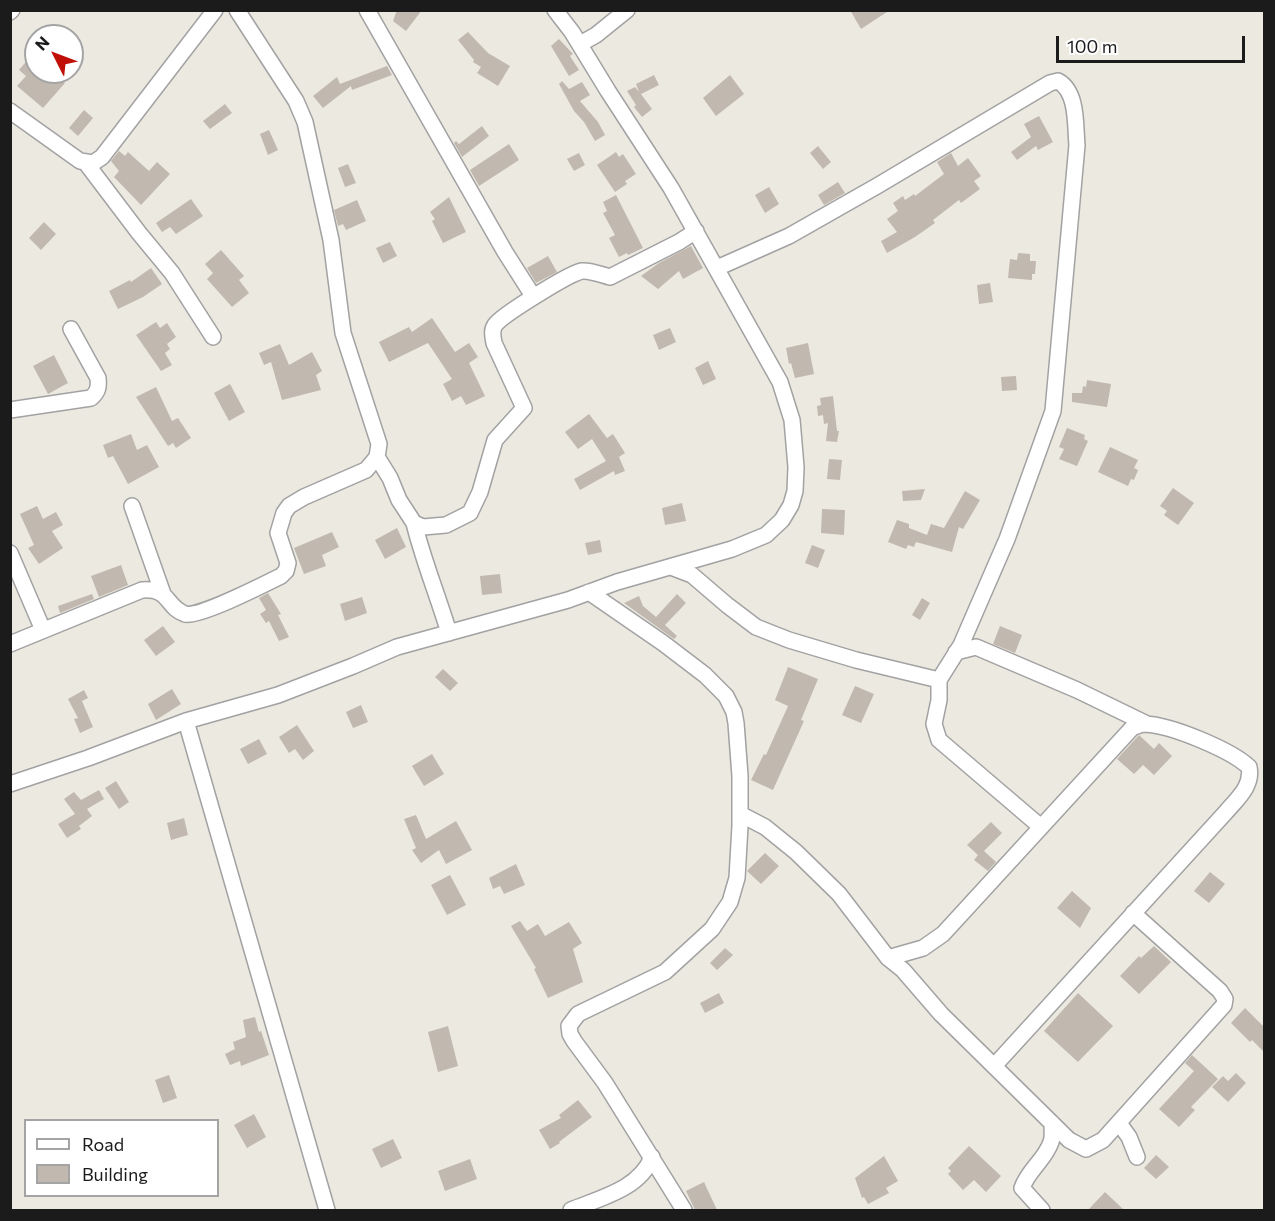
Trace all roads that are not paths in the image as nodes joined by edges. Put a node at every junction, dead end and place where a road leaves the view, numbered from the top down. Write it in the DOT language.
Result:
graph roads {
  1 [pos="215,10"];
  2 [pos="237,10"];
  3 [pos="367,10"];
  4 [pos="555,10"];
  5 [pos="627,10"];
  6 [pos="580,44"];
  7 [pos="10,111"];
  8 [pos="86,163"];
  9 [pos="696,231"];
  10 [pos="717,268"];
  11 [pos="532,296"];
  12 [pos="71,329"];
  13 [pos="213,337"];
  14 [pos="10,410"];
  15 [pos="377,457"];
  16 [pos="132,506"];
  17 [pos="414,523"];
  18 [pos="10,553"];
  19 [pos="671,567"];
  20 [pos="589,592"];
  21 [pos="163,594"];
  22 [pos="44,630"];
  23 [pos="449,633"];
  24 [pos="10,644"];
  25 [pos="956,652"];
  26 [pos="939,680"];
  27 [pos="186,721"];
  28 [pos="1147,724"];
  29 [pos="1249,767"];
  30 [pos="1264,775"];
  31 [pos="10,784"];
  32 [pos="740,814"];
  33 [pos="1041,827"];
  34 [pos="1133,913"];
  35 [pos="888,958"];
  36 [pos="995,1065"];
  37 [pos="1052,1123"];
  38 [pos="1119,1123"];
  39 [pos="652,1157"];
  40 [pos="1137,1157"];
  41 [pos="327,1210"];
  42 [pos="571,1210"];
  43 [pos="684,1210"];
  44 [pos="1042,1210"];
  1 -- 8 [label="street"];
  2 -- 15 [label="street"];
  3 -- 11 [label="street"];
  4 -- 6 [label="street"];
  5 -- 6 [label="street"];
  6 -- 9 [label="street"];
  7 -- 8 [label="street"];
  8 -- 13 [label="street"];
  9 -- 10 [label="street"];
  9 -- 11 [label="street"];
  10 -- 19 [label="street"];
  10 -- 25 [label="street"];
  11 -- 17 [label="street"];
  12 -- 14 [label="street"];
  15 -- 17 [label="street"];
  15 -- 21 [label="street"];
  16 -- 21 [label="street"];
  17 -- 23 [label="street"];
  18 -- 22 [label="street"];
  19 -- 20 [label="street"];
  19 -- 26 [label="street"];
  20 -- 23 [label="street"];
  20 -- 32 [label="street"];
  21 -- 22 [label="street"];
  22 -- 24 [label="street"];
  23 -- 27 [label="street"];
  25 -- 26 [label="street"];
  25 -- 28 [label="street"];
  26 -- 33 [label="street"];
  27 -- 31 [label="street"];
  27 -- 41 [label="street"];
  28 -- 29 [label="street"];
  28 -- 33 [label="street"];
  29 -- 30 [label="street"];
  29 -- 34 [label="street"];
  32 -- 35 [label="street"];
  32 -- 39 [label="street"];
  33 -- 35 [label="street"];
  34 -- 36 [label="street"];
  34 -- 38 [label="street"];
  35 -- 36 [label="street"];
  36 -- 37 [label="street"];
  37 -- 38 [label="street"];
  37 -- 44 [label="street"];
  38 -- 40 [label="street"];
  39 -- 42 [label="street"];
  39 -- 43 [label="street"];
}
